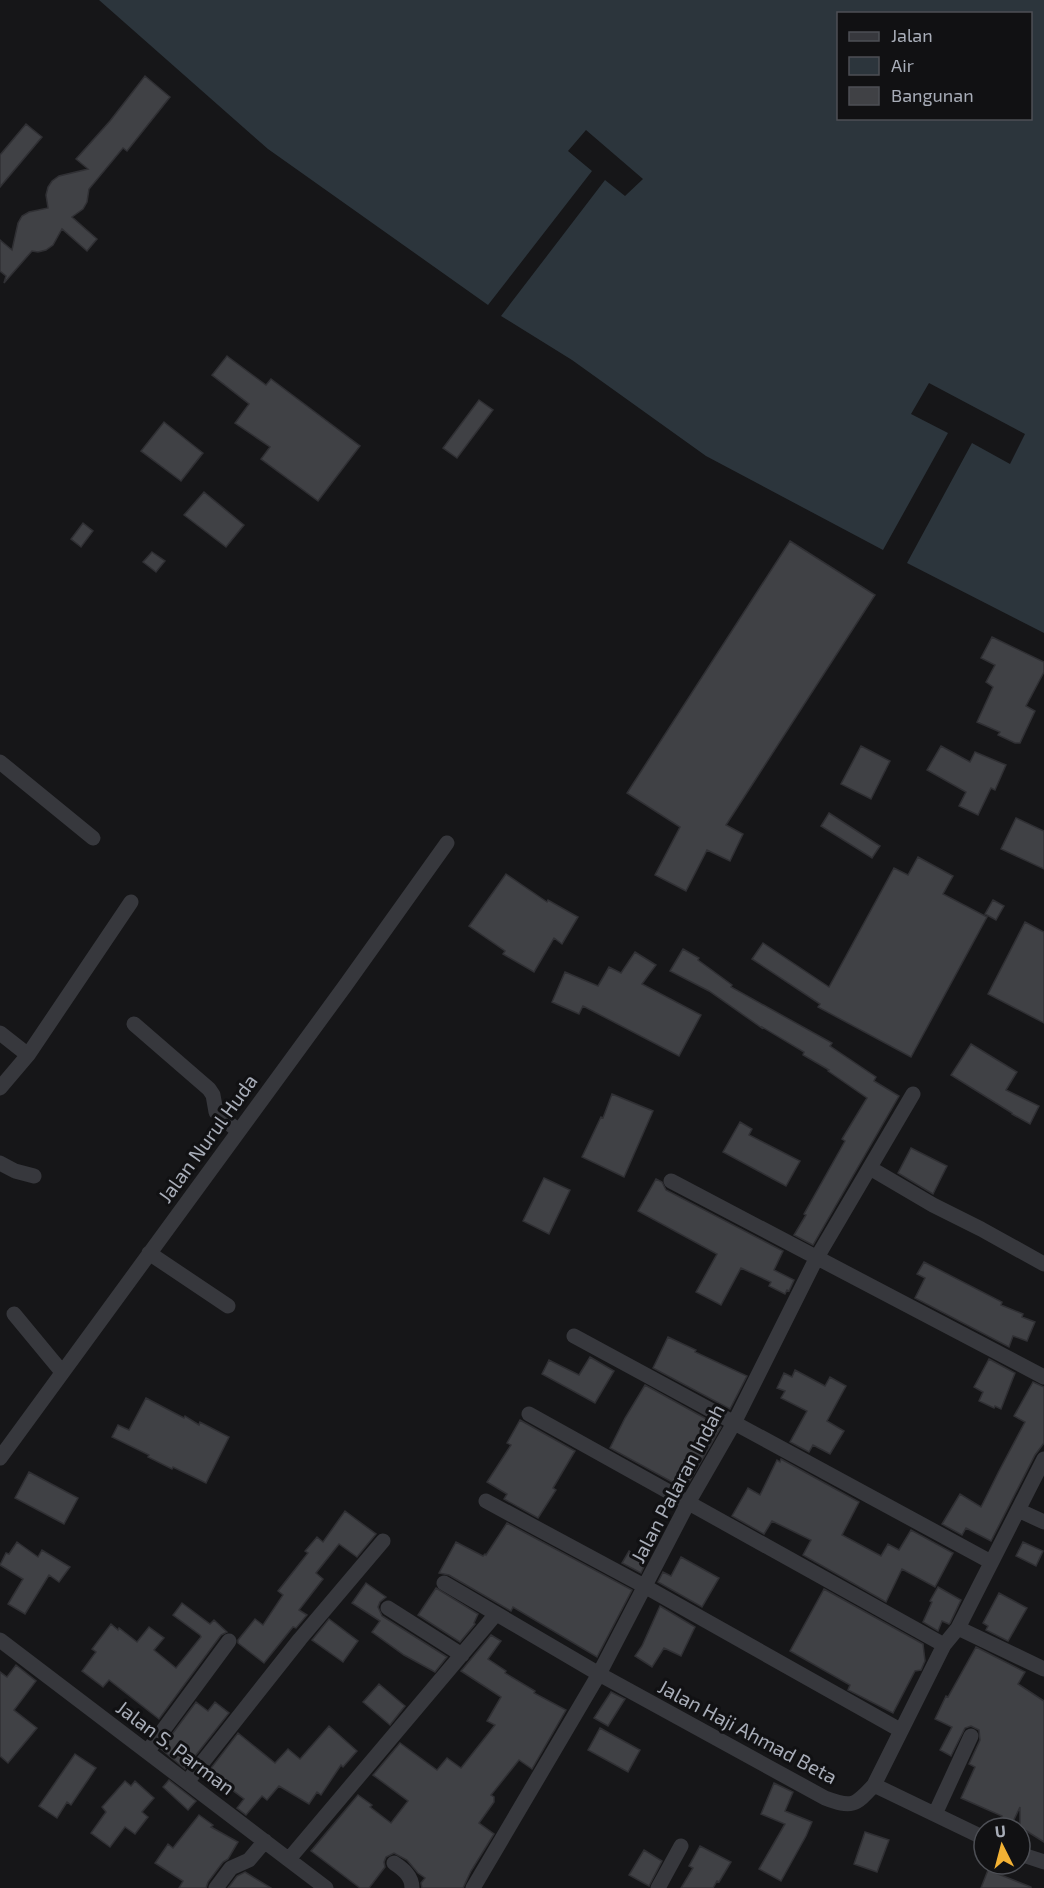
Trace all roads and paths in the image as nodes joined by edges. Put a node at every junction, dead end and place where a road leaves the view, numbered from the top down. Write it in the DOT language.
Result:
graph roads {
  1 [pos="0,762"];
  2 [pos="93,838"];
  3 [pos="447,843"];
  4 [pos="131,902"];
  5 [pos="134,1024"];
  6 [pos="0,1033"];
  7 [pos="28,1055"];
  8 [pos="0,1088"];
  9 [pos="913,1094"];
  10 [pos="238,1131"];
  11 [pos="0,1163"];
  12 [pos="870,1168"];
  13 [pos="34,1176"];
  14 [pos="671,1181"];
  15 [pos="149,1253"];
  16 [pos="816,1259"];
  17 [pos="1044,1264"];
  18 [pos="228,1306"];
  19 [pos="14,1314"];
  20 [pos="574,1336"];
  21 [pos="62,1372"];
  22 [pos="1044,1377"];
  23 [pos="529,1414"];
  24 [pos="734,1423"];
  25 [pos="0,1458"];
  26 [pos="1044,1459"];
  27 [pos="486,1501"];
  28 [pos="688,1503"];
  29 [pos="1018,1510"];
  30 [pos="1044,1522"];
  31 [pos="383,1541"];
  32 [pos="991,1562"];
  33 [pos="444,1583"];
  34 [pos="646,1587"];
  35 [pos="388,1608"];
  36 [pos="496,1614"];
  37 [pos="958,1628"];
  38 [pos="0,1640"];
  39 [pos="229,1641"];
  40 [pos="944,1645"];
  41 [pos="462,1655"];
  42 [pos="1044,1669"];
  43 [pos="599,1674"];
  44 [pos="900,1731"];
  45 [pos="971,1736"];
  46 [pos="147,1752"];
  47 [pos="188,1782"];
  48 [pos="874,1785"];
  49 [pos="935,1814"];
  50 [pos="972,1832"];
  51 [pos="265,1841"];
  52 [pos="681,1846"];
  53 [pos="289,1859"];
  54 [pos="394,1863"];
  55 [pos="216,1888"];
  56 [pos="326,1888"];
  57 [pos="412,1888"];
  58 [pos="473,1888"];
  59 [pos="658,1888"];
  1 -- 2 [label="street"];
  3 -- 10 [label="street, Jalan Nurul Huda"];
  4 -- 7 [label="street"];
  5 -- 10 [label="street"];
  6 -- 7 [label="street"];
  7 -- 8 [label="street"];
  9 -- 12 [label="street, Jalan Palaran Indah"];
  10 -- 15 [label="street, Jalan Nurul Huda"];
  11 -- 13 [label="street"];
  12 -- 16 [label="street, Jalan Palaran Indah"];
  12 -- 17 [label="street"];
  14 -- 16 [label="street"];
  15 -- 18 [label="street"];
  15 -- 21 [label="street, Jalan Nurul Huda"];
  16 -- 22 [label="street"];
  16 -- 24 [label="street, Jalan Palaran Indah"];
  19 -- 21 [label="street"];
  20 -- 24 [label="street"];
  21 -- 25 [label="street, Jalan Nurul Huda"];
  23 -- 28 [label="street"];
  24 -- 28 [label="street, Jalan Palaran Indah"];
  24 -- 32 [label="street"];
  26 -- 29 [label="street"];
  27 -- 34 [label="street"];
  28 -- 34 [label="street, Jalan Palaran Indah"];
  28 -- 40 [label="street"];
  29 -- 30 [label="street"];
  29 -- 32 [label="street"];
  31 -- 47 [label="street"];
  32 -- 37 [label="street"];
  33 -- 36 [label="street, Jalan Haji Ahmad Beta"];
  34 -- 43 [label="street, Jalan Palaran Indah"];
  34 -- 44 [label="street"];
  35 -- 41 [label="street"];
  36 -- 41 [label="street"];
  36 -- 43 [label="street, Jalan Haji Ahmad Beta"];
  37 -- 40 [label="street"];
  37 -- 42 [label="street"];
  38 -- 46 [label="street, Jalan S. Parman"];
  39 -- 46 [label="street"];
  40 -- 44 [label="street"];
  41 -- 53 [label="street"];
  43 -- 48 [label="street, Jalan Haji Ahmad Beta"];
  43 -- 58 [label="street, Jalan Palaran Indah"];
  44 -- 48 [label="street"];
  45 -- 49 [label="street"];
  46 -- 47 [label="street, Jalan S. Parman"];
  47 -- 51 [label="street, Jalan S. Parman"];
  48 -- 49 [label="street"];
  49 -- 50 [label="street"];
  51 -- 53 [label="street, Jalan S. Parman"];
  51 -- 55 [label="street"];
  52 -- 59 [label="street"];
  53 -- 56 [label="street, Jalan S. Parman"];
  54 -- 57 [label="street"];
}
